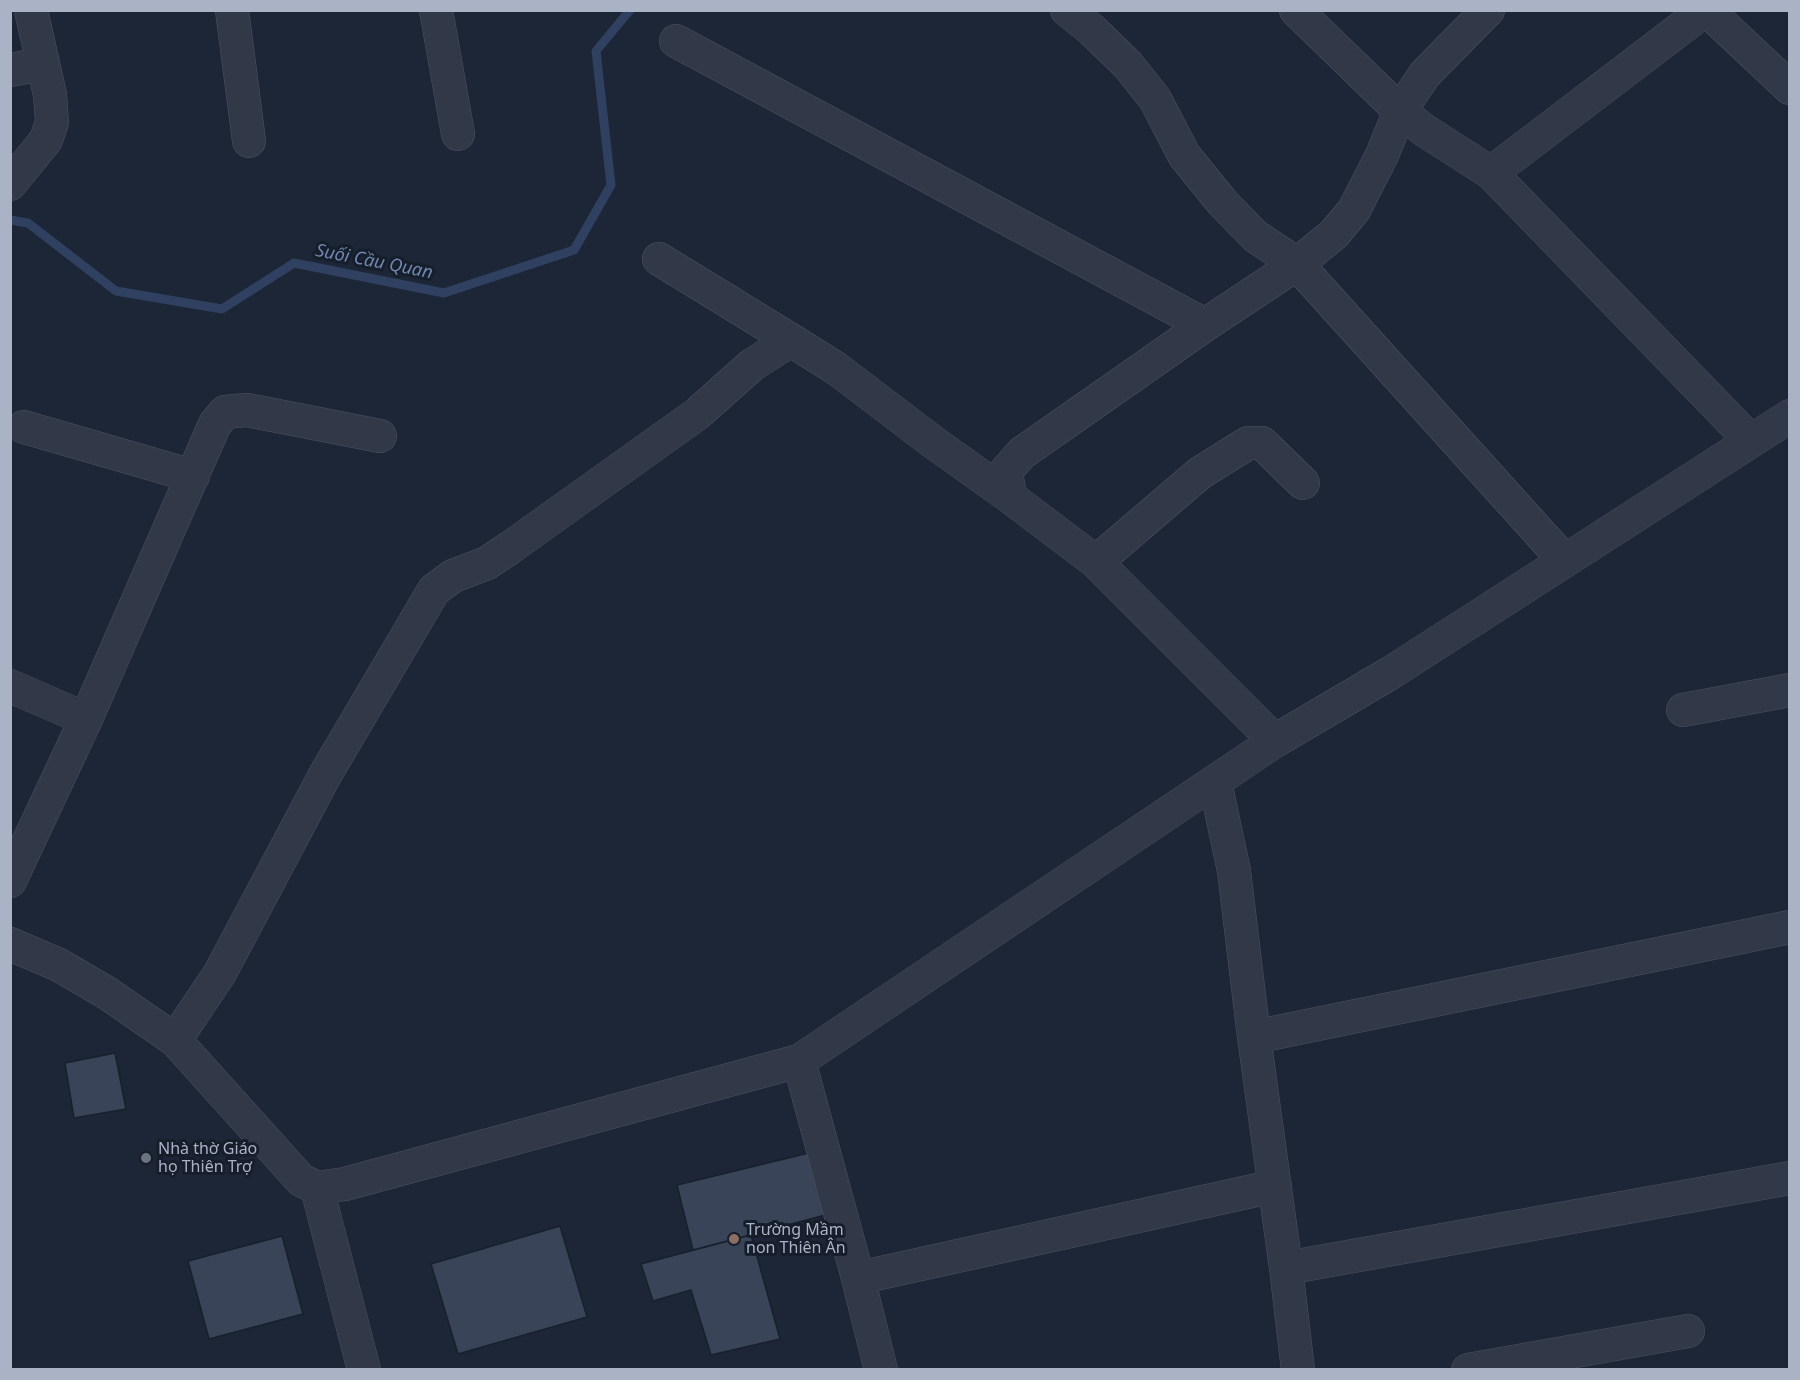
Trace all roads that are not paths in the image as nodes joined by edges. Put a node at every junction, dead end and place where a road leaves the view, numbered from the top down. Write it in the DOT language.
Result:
graph roads {
  1 [pos="31,10"];
  2 [pos="232,10"];
  3 [pos="436,10"];
  4 [pos="1067,10"];
  5 [pos="1296,10"];
  6 [pos="1488,10"];
  7 [pos="1706,10"];
  8 [pos="676,41"];
  9 [pos="42,64"];
  10 [pos="10,70"];
  11 [pos="1790,88"];
  12 [pos="1400,111"];
  13 [pos="459,134"];
  14 [pos="249,141"];
  15 [pos="1491,173"];
  16 [pos="10,184"];
  17 [pos="659,259"];
  18 [pos="1297,264"];
  19 [pos="1204,325"];
  20 [pos="791,340"];
  21 [pos="1790,416"];
  22 [pos="24,427"];
  23 [pos="380,436"];
  24 [pos="1750,441"];
  25 [pos="193,476"];
  26 [pos="1303,483"];
  27 [pos="1010,497"];
  28 [pos="1565,561"];
  29 [pos="1096,562"];
  30 [pos="10,686"];
  31 [pos="1790,690"];
  32 [pos="1683,710"];
  33 [pos="86,719"];
  34 [pos="1275,741"];
  35 [pos="1215,782"];
  36 [pos="10,881"];
  37 [pos="1790,927"];
  38 [pos="10,944"];
  39 [pos="1254,1037"];
  40 [pos="175,1040"];
  41 [pos="800,1061"];
  42 [pos="1790,1178"];
  43 [pos="1275,1186"];
  44 [pos="318,1188"];
  45 [pos="1286,1268"];
  46 [pos="858,1278"];
  47 [pos="1688,1331"];
  48 [pos="364,1370"];
  49 [pos="881,1370"];
  50 [pos="1298,1370"];
  51 [pos="1468,1370"];
  1 -- 9 [label="street"];
  2 -- 14 [label="street"];
  3 -- 13 [label="street"];
  4 -- 18 [label="street"];
  5 -- 12 [label="street"];
  6 -- 12 [label="street"];
  7 -- 11 [label="street"];
  7 -- 15 [label="street"];
  8 -- 19 [label="street"];
  9 -- 10 [label="street"];
  9 -- 16 [label="street"];
  12 -- 15 [label="street"];
  12 -- 18 [label="street"];
  15 -- 24 [label="street"];
  17 -- 20 [label="street"];
  18 -- 19 [label="street"];
  18 -- 28 [label="street"];
  19 -- 27 [label="street"];
  20 -- 27 [label="street"];
  20 -- 40 [label="street"];
  21 -- 24 [label="street"];
  22 -- 25 [label="street"];
  23 -- 25 [label="street"];
  24 -- 28 [label="street"];
  25 -- 33 [label="street"];
  26 -- 29 [label="street"];
  27 -- 29 [label="street"];
  28 -- 34 [label="street"];
  29 -- 34 [label="street"];
  30 -- 33 [label="street"];
  31 -- 32 [label="street"];
  33 -- 36 [label="street"];
  34 -- 35 [label="street"];
  35 -- 39 [label="street"];
  35 -- 41 [label="street"];
  37 -- 39 [label="street"];
  38 -- 40 [label="street"];
  39 -- 43 [label="street"];
  40 -- 44 [label="street"];
  41 -- 44 [label="street"];
  41 -- 46 [label="street"];
  42 -- 45 [label="street"];
  43 -- 45 [label="street"];
  43 -- 46 [label="street"];
  44 -- 48 [label="street"];
  45 -- 50 [label="street"];
  46 -- 49 [label="street"];
  47 -- 51 [label="street"];
}
